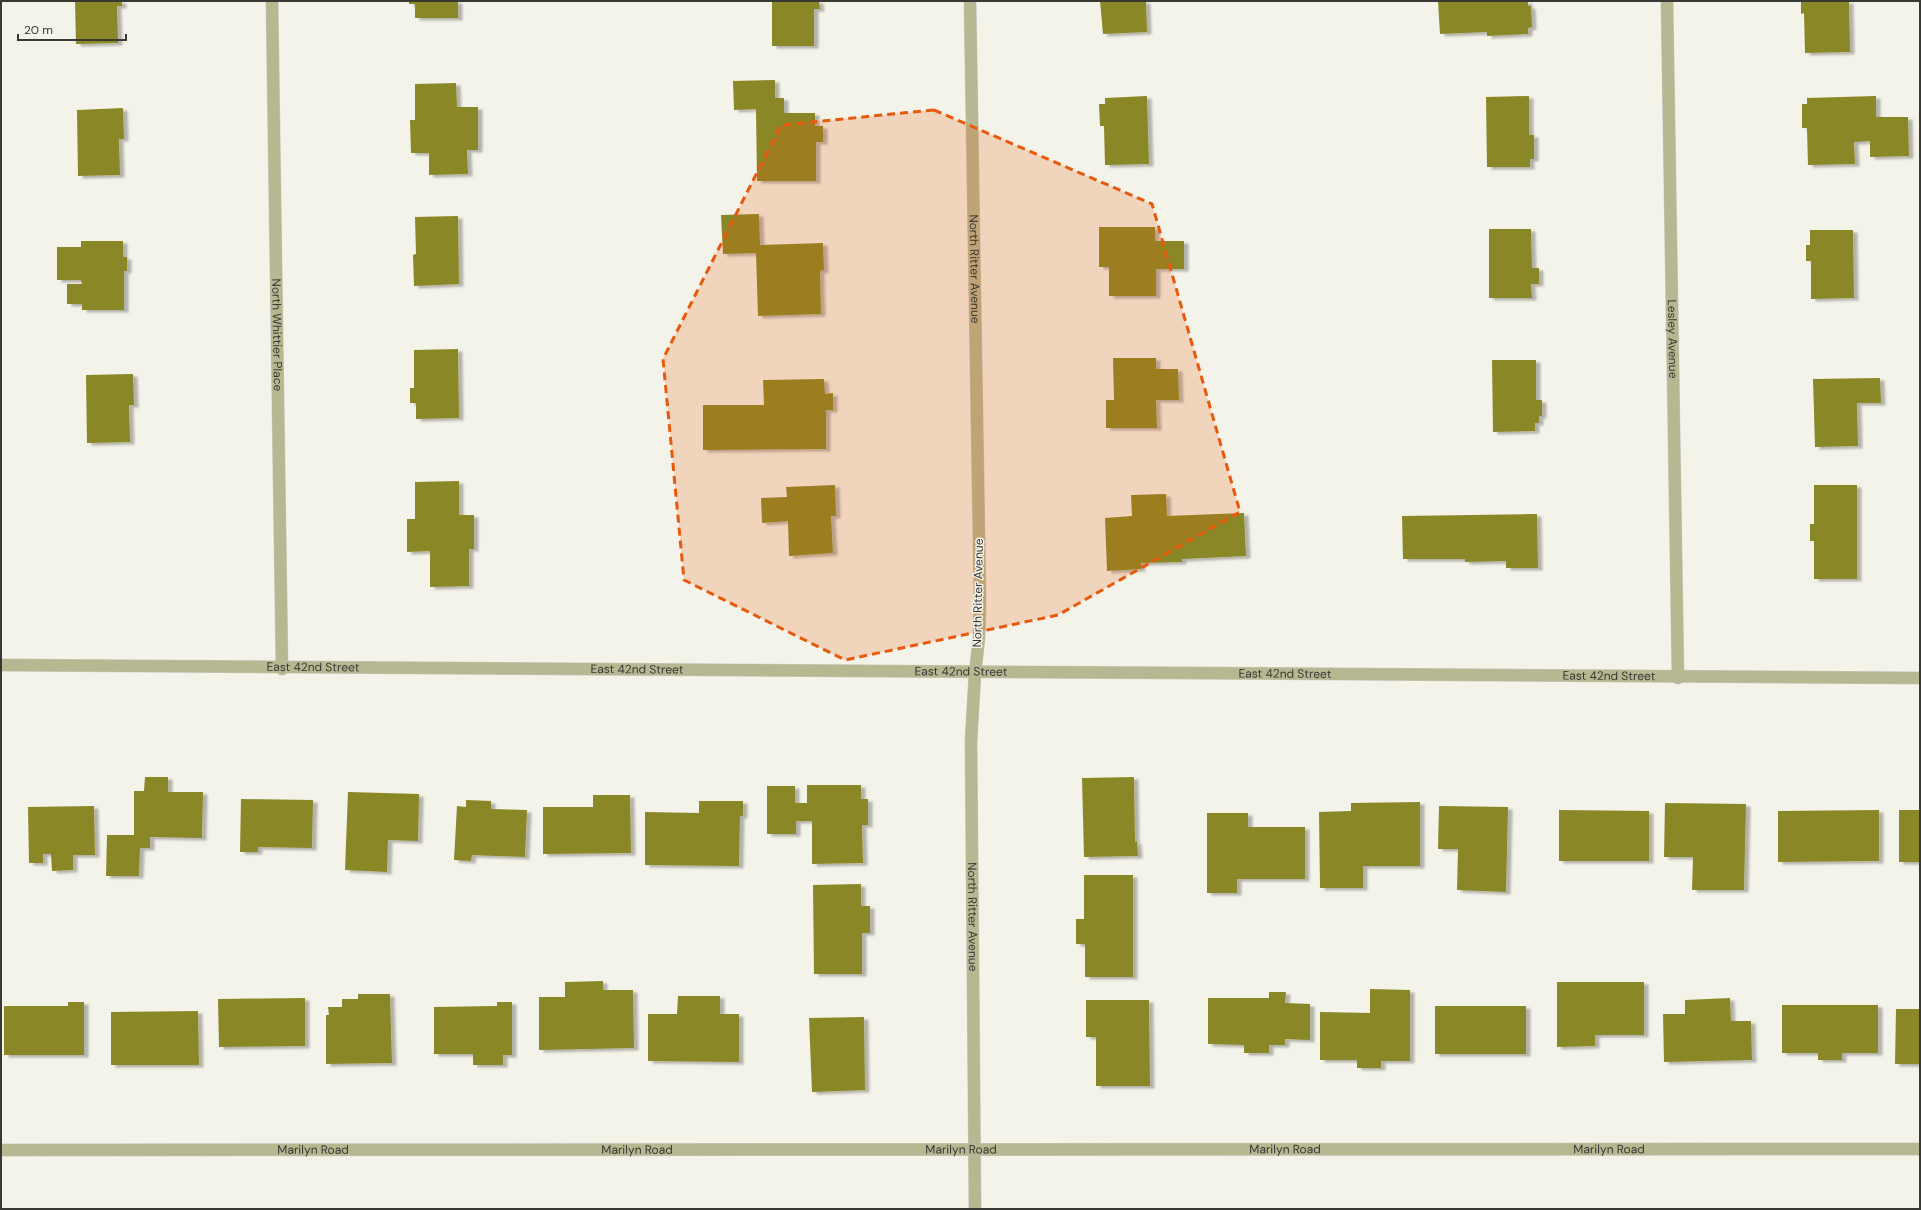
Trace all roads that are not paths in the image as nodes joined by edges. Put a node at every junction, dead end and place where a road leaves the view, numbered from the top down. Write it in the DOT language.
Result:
graph roads {
  1 [pos="272,1"];
  2 [pos="970,1"];
  3 [pos="1667,1"];
  4 [pos="1,665"];
  5 [pos="282,668"];
  6 [pos="975,673"];
  7 [pos="1678,678"];
  8 [pos="1920,678"];
  9 [pos="975,1149"];
  10 [pos="1920,1149"];
  11 [pos="1,1150"];
  12 [pos="975,1209"];
  1 -- 5 [label="street, North Whittier Place"];
  2 -- 6 [label="street, North Ritter Avenue"];
  3 -- 7 [label="street, Lesley Avenue"];
  4 -- 5 [label="street, East 42nd Street"];
  5 -- 6 [label="street, East 42nd Street"];
  6 -- 7 [label="street, East 42nd Street"];
  6 -- 9 [label="street, North Ritter Avenue"];
  7 -- 8 [label="street, East 42nd Street"];
  9 -- 10 [label="street, Marilyn Road"];
  9 -- 11 [label="street, Marilyn Road"];
  9 -- 12 [label="street, North Ritter Avenue"];
}
